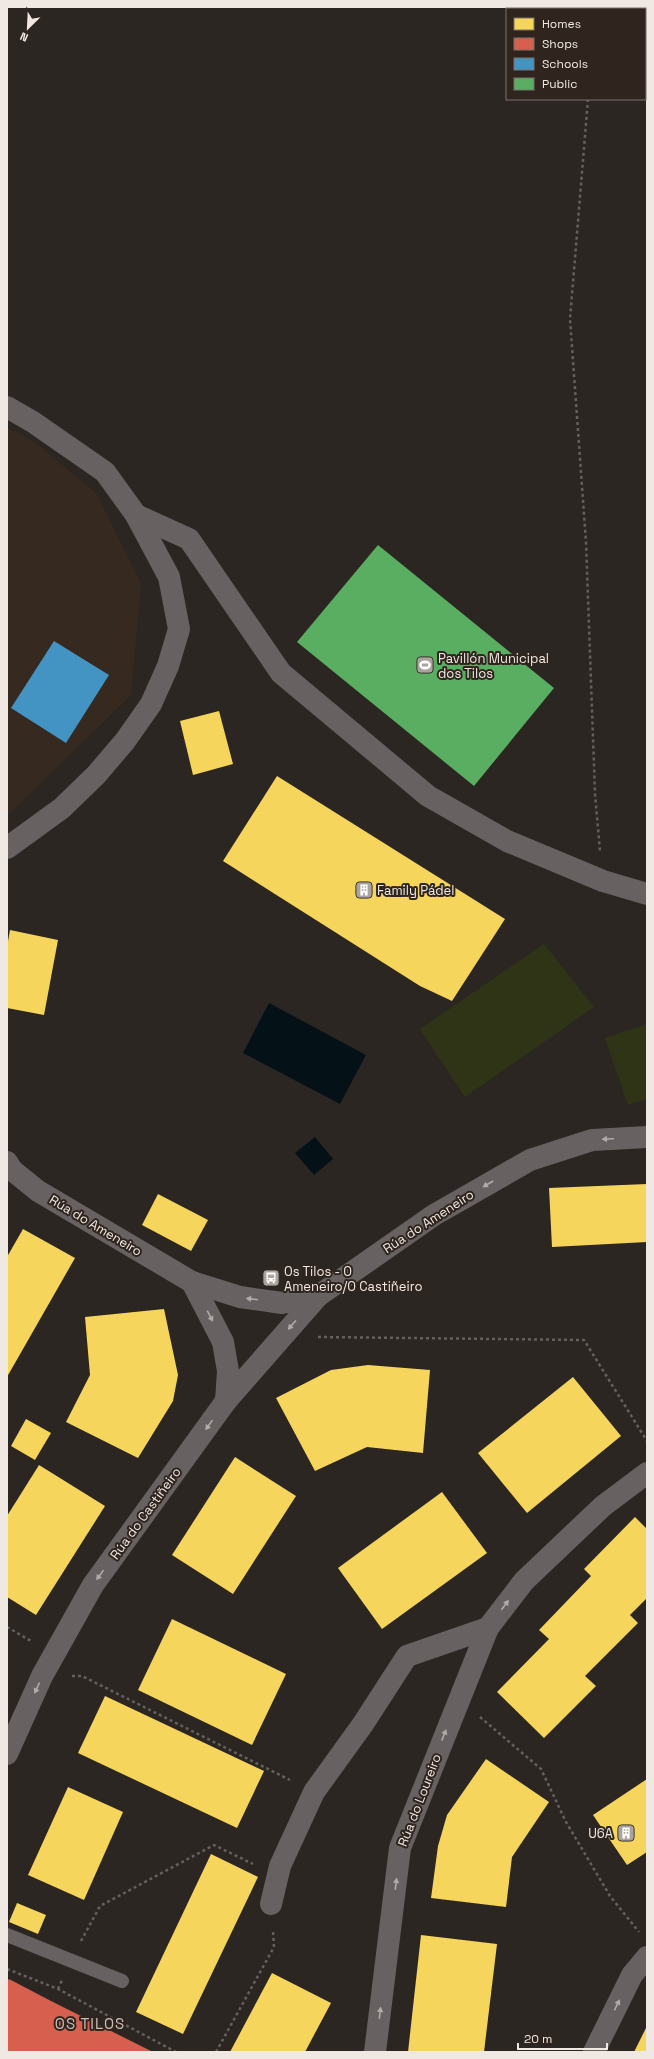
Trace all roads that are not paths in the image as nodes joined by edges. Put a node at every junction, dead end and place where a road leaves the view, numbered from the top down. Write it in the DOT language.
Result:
graph roads {
  1 [pos="7,407"];
  2 [pos="136,515"];
  3 [pos="7,848"];
  4 [pos="647,894"];
  5 [pos="647,1137"];
  6 [pos="9,1170"];
  7 [pos="192,1282"];
  8 [pos="318,1296"];
  9 [pos="226,1401"];
  10 [pos="647,1473"];
  11 [pos="488,1628"];
  12 [pos="7,1754"];
  13 [pos="271,1904"];
  14 [pos="7,1935"];
  15 [pos="645,1946"];
  16 [pos="122,1981"];
  17 [pos="375,2052"];
  18 [pos="594,2052"];
  1 -- 2 [label="street"];
  2 -- 3 [label="street"];
  2 -- 4 [label="street"];
  5 -- 8 [label="street, Rúa do Ameneiro, one-way"];
  6 -- 7 [label="street, Rúa do Ameneiro"];
  8 -- 7 [label="street, Rúa do Ameneiro, one-way"];
  7 -- 9 [label="street, one-way"];
  8 -- 9 [label="street, Rúa do Castiñeiro, one-way"];
  9 -- 12 [label="street, Rúa do Castiñeiro, one-way"];
  11 -- 10 [label="street, Rúa do Loureiro, one-way"];
  11 -- 13 [label="street"];
  17 -- 11 [label="street, Rúa do Loureiro, one-way"];
  14 -- 16 [label="lane"];
  18 -- 15 [label="street, one-way"];
}
